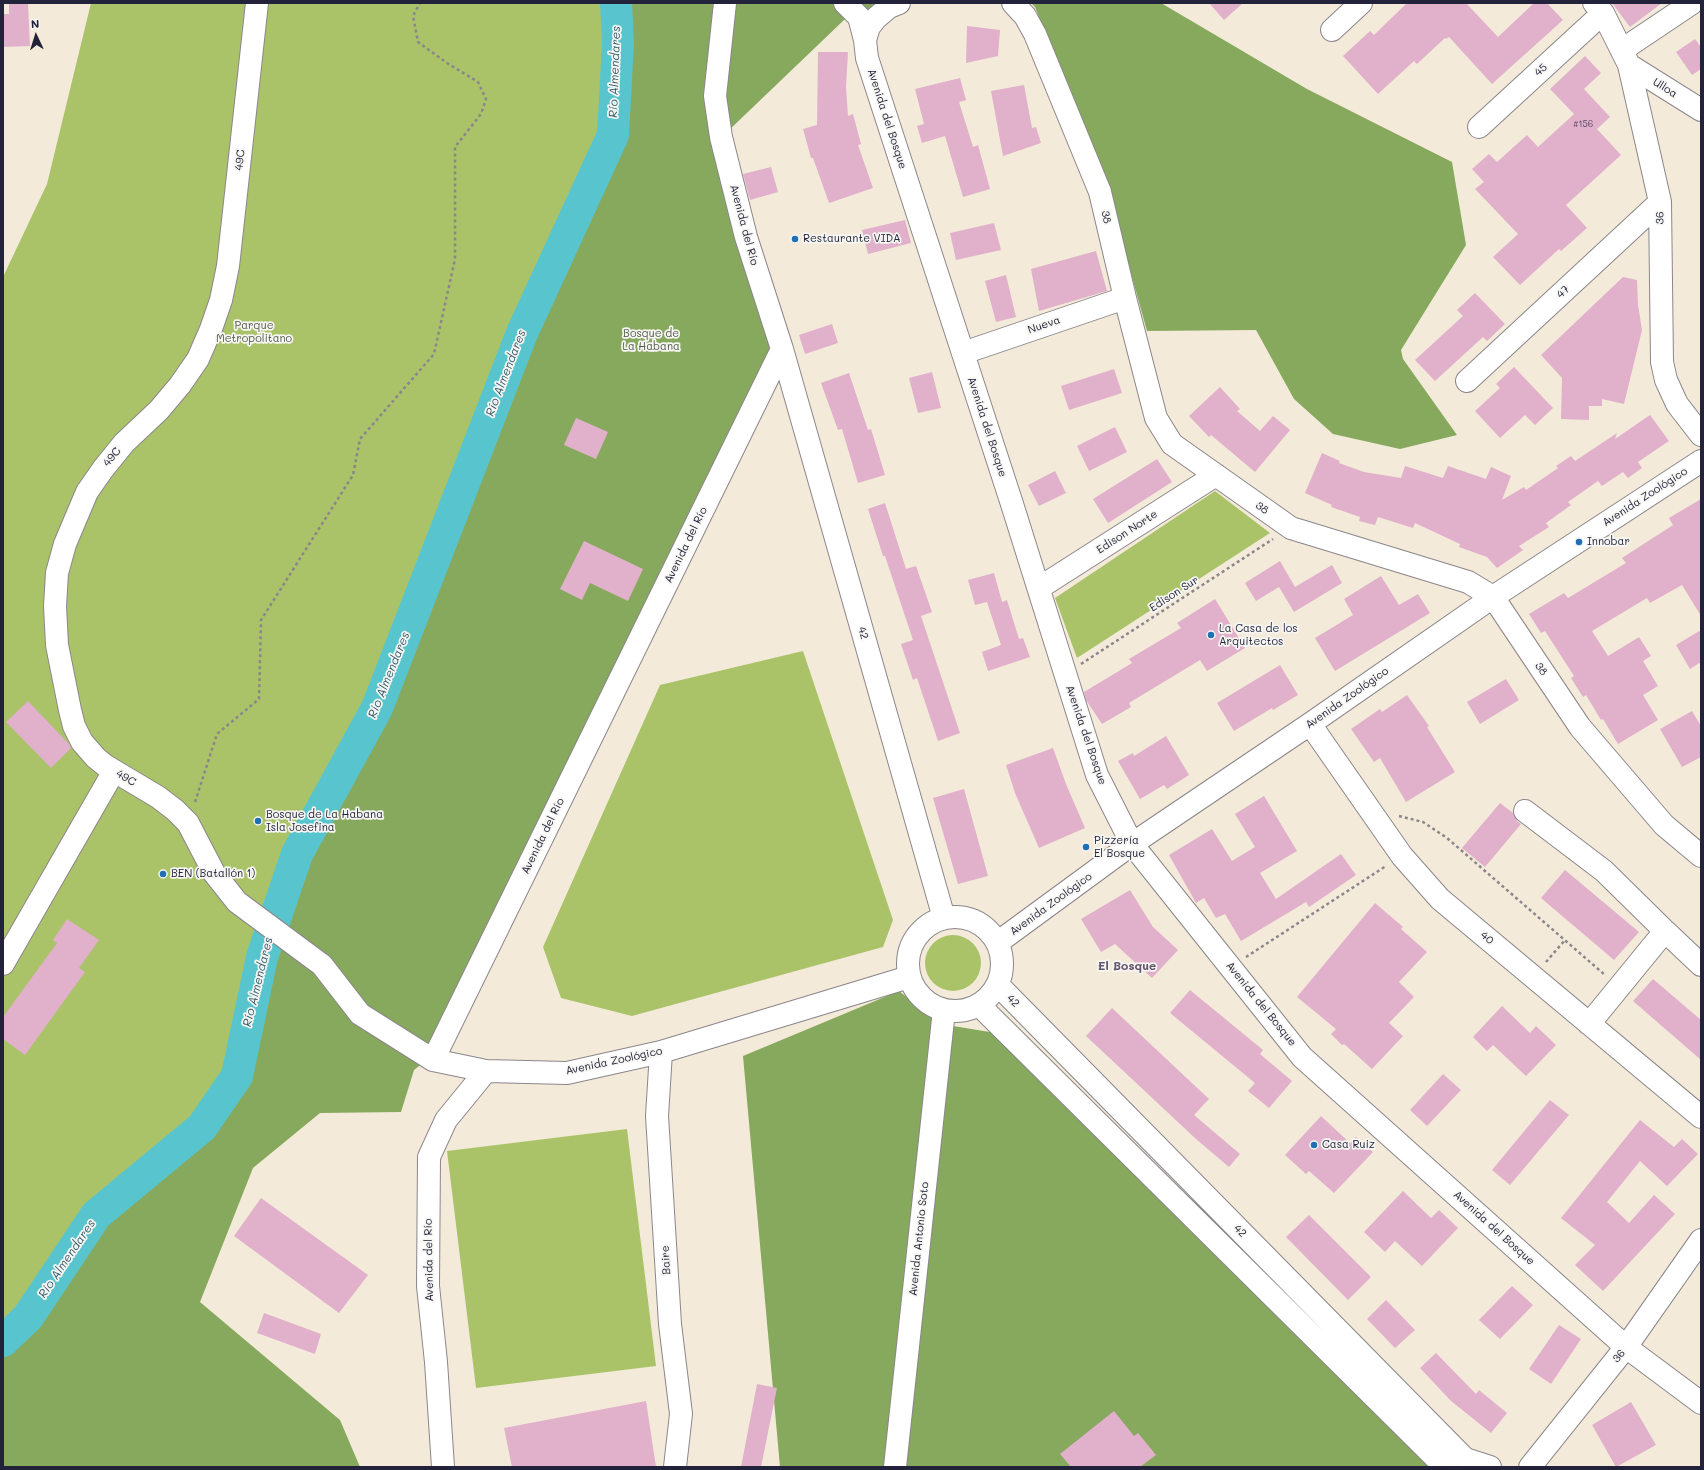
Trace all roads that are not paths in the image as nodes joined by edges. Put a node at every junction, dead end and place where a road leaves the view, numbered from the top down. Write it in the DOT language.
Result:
graph roads {
  1 [pos="257,3"];
  2 [pos="725,3"];
  3 [pos="845,3"];
  4 [pos="899,3"];
  5 [pos="1013,3"];
  6 [pos="1361,3"];
  7 [pos="1692,3"];
  8 [pos="1598,8"];
  9 [pos="1332,30"];
  10 [pos="865,40"];
  11 [pos="1626,58"];
  12 [pos="1701,110"];
  13 [pos="1479,126"];
  14 [pos="1660,202"];
  15 [pos="1124,298"];
  16 [pos="782,349"];
  17 [pos="964,353"];
  18 [pos="1467,381"];
  19 [pos="1701,435"];
  20 [pos="1701,461"];
  21 [pos="1216,475"];
  22 [pos="1039,588"];
  23 [pos="1493,597"];
  24 [pos="1310,724"];
  25 [pos="114,771"];
  26 [pos="1525,811"];
  27 [pos="1132,844"];
  28 [pos="1701,856"];
  29 [pos="944,918"];
  30 [pos="1665,930"];
  31 [pos="997,943"];
  32 [pos="3,964"];
  33 [pos="322,965"];
  34 [pos="1701,965"];
  35 [pos="909,977"];
  36 [pos="998,985"];
  37 [pos="980,1006"];
  38 [pos="944,1010"];
  39 [pos="1589,1024"];
  40 [pos="661,1052"];
  41 [pos="433,1060"];
  42 [pos="486,1071"];
  43 [pos="1701,1117"];
  44 [pos="1701,1240"];
  45 [pos="1626,1347"];
  46 [pos="1701,1403"];
  47 [pos="443,1467"];
  48 [pos="675,1467"];
  49 [pos="894,1467"];
  50 [pos="1445,1467"];
  51 [pos="1490,1467"];
  52 [pos="1530,1467"];
  1 -- 25 [label="street, 49C"];
  2 -- 16 [label="street, Avenida del Río"];
  3 -- 10 [label="street, Avenida del Bosque"];
  4 -- 10 [label="street"];
  5 -- 15 [label="street, 38"];
  6 -- 9 [label="street"];
  7 -- 11 [label="street"];
  8 -- 11 [label="street, 36"];
  8 -- 13 [label="street, 45"];
  10 -- 17 [label="street, Avenida del Bosque"];
  11 -- 12 [label="street, Ulloa"];
  11 -- 14 [label="street, 36"];
  14 -- 18 [label="street, 47"];
  14 -- 19 [label="street, 36"];
  15 -- 17 [label="street, Nueva"];
  15 -- 21 [label="street, 38"];
  16 -- 29 [label="street, 42"];
  16 -- 41 [label="street, Avenida del Río"];
  17 -- 22 [label="street, Avenida del Bosque"];
  20 -- 23 [label="street, Avenida Zoológico"];
  21 -- 22 [label="street, Edison Norte"];
  21 -- 23 [label="street, 38"];
  22 -- 27 [label="street, Avenida del Bosque"];
  23 -- 24 [label="street, Avenida Zoológico"];
  23 -- 28 [label="street, 38"];
  24 -- 27 [label="street, Avenida Zoológico"];
  24 -- 39 [label="street, 40"];
  25 -- 32 [label="street"];
  25 -- 33 [label="street, 49C"];
  26 -- 30 [label="street"];
  27 -- 31 [label="street, Avenida Zoológico"];
  27 -- 45 [label="street, Avenida del Bosque"];
  29 -- 31 [label="street"];
  29 -- 35 [label="street"];
  30 -- 34 [label="street"];
  30 -- 39 [label="street"];
  31 -- 36 [label="street"];
  33 -- 41 [label="street, Avenida Zoológico"];
  35 -- 38 [label="street"];
  35 -- 40 [label="street, Avenida Zoológico"];
  36 -- 37 [label="street"];
  36 -- 51 [label="street, 42"];
  37 -- 38 [label="street"];
  37 -- 50 [label="street, 42"];
  38 -- 49 [label="street, Avenida Antonio Soto"];
  39 -- 43 [label="street, 40"];
  40 -- 42 [label="street, Avenida Zoológico"];
  40 -- 48 [label="street, Baire"];
  41 -- 42 [label="street, Avenida Zoológico"];
  42 -- 47 [label="street, Avenida del Río"];
  44 -- 45 [label="street, 36"];
  45 -- 46 [label="street, Avenida del Bosque"];
  45 -- 52 [label="street, 36"];
}
